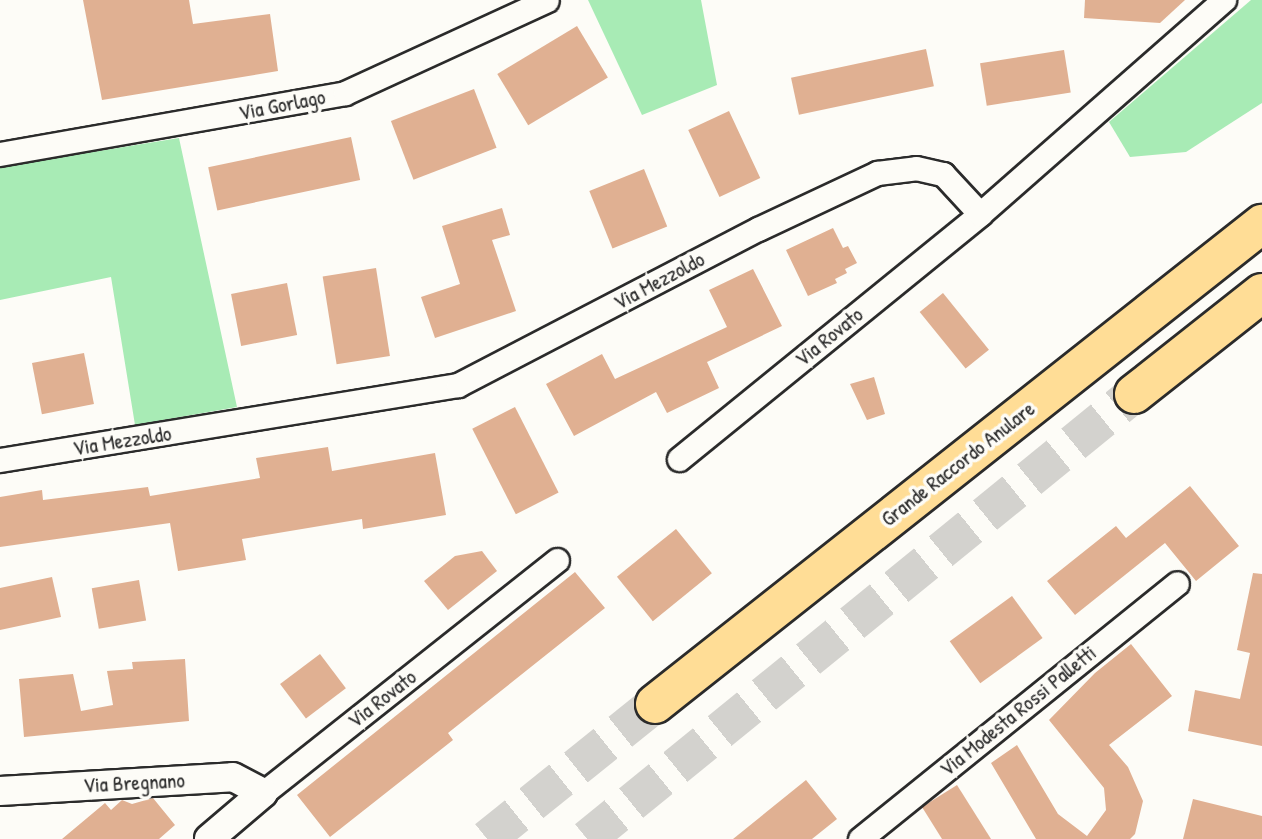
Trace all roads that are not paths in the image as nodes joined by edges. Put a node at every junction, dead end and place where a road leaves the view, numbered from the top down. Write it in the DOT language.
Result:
graph roads {
  1 [pos="547,0"];
  2 [pos="1224,0"];
  3 [pos="0,155"];
  4 [pos="980,214"];
  5 [pos="1262,224"];
  6 [pos="1262,293"];
  7 [pos="1134,394"];
  8 [pos="679,459"];
  9 [pos="0,460"];
  10 [pos="557,561"];
  11 [pos="1177,583"];
  12 [pos="655,704"];
  13 [pos="0,791"];
  14 [pos="263,793"];
  15 [pos="209,839"];
  16 [pos="860,839"];
  1 -- 3 [label="street, Via Gorlago"];
  2 -- 4 [label="street"];
  4 -- 8 [label="street, Via Rovato"];
  4 -- 9 [label="street, Via Mezzoldo"];
  5 -- 12 [label="highway, Grande Raccordo Anulare"];
  6 -- 7 [label="highway"];
  10 -- 14 [label="street, Via Rovato"];
  11 -- 16 [label="street, Via Modesta Rossi Palletti"];
  13 -- 14 [label="street, Via Bregnano"];
  14 -- 15 [label="street, Via Rovato"];
}
